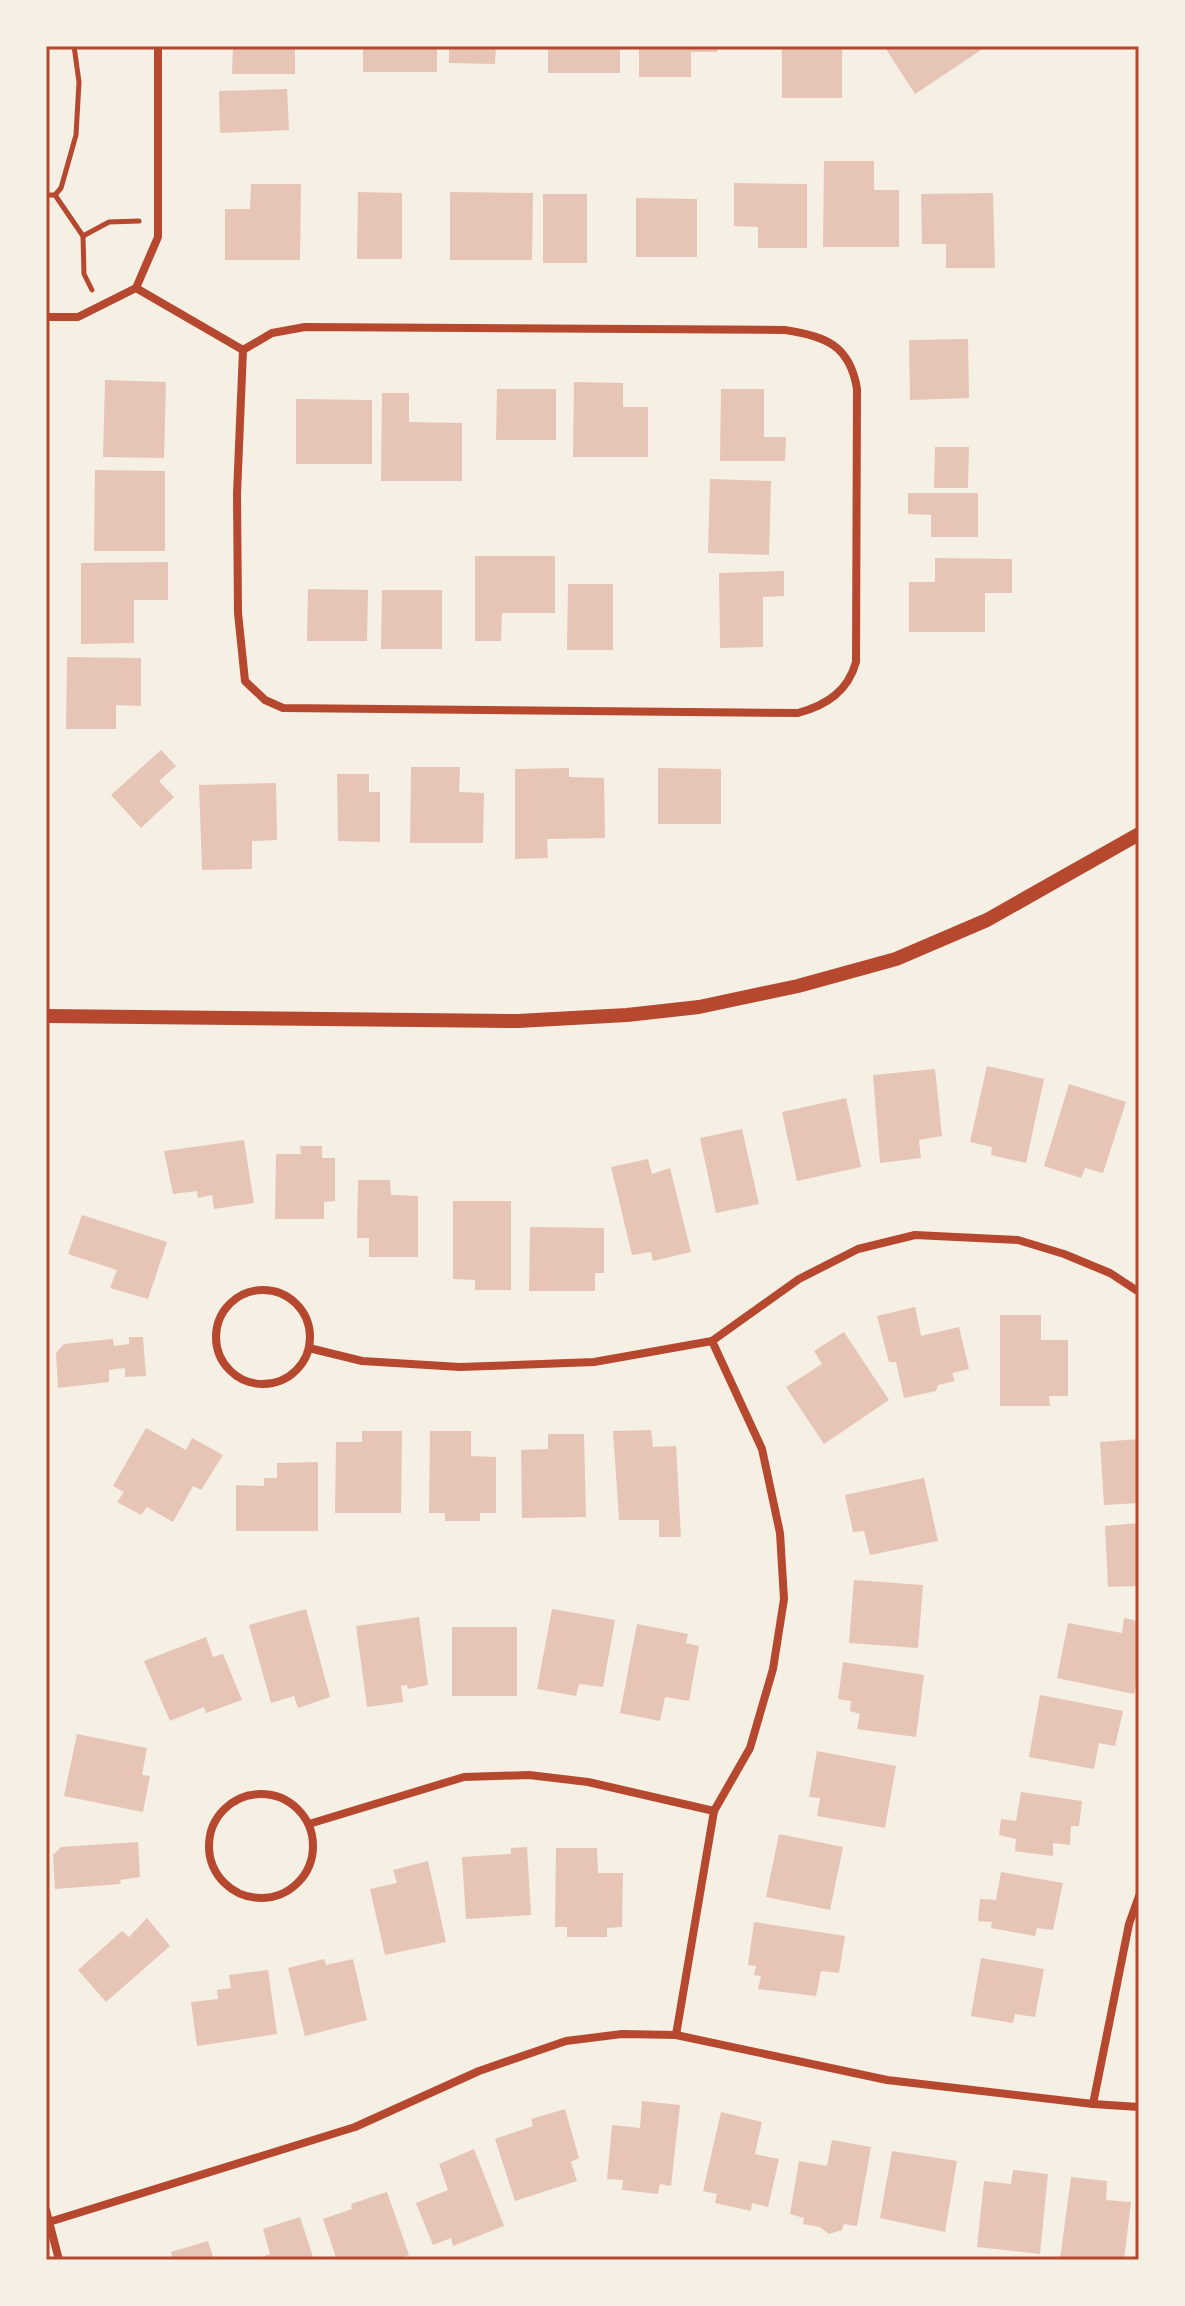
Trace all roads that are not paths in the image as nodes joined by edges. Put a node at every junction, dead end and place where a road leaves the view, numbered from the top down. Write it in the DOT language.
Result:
graph roads {
  1 [pos="158,46"];
  2 [pos="136,288"];
  3 [pos="46,317"];
  4 [pos="243,350"];
  5 [pos="1139,834"];
  6 [pos="46,1016"];
  7 [pos="1139,1292"];
  8 [pos="712,1341"];
  9 [pos="309,1348"];
  10 [pos="714,1811"];
  11 [pos="309,1824"];
  12 [pos="1139,1896"];
  13 [pos="676,2035"];
  14 [pos="1093,2104"];
  15 [pos="1139,2107"];
  16 [pos="46,2210"];
  17 [pos="49,2222"];
  18 [pos="59,2260"];
  1 -- 2 [label="street"];
  2 -- 3 [label="street"];
  2 -- 4 [label="street"];
  4 -- 4 [label="street"];
  5 -- 6 [label="street"];
  7 -- 8 [label="street"];
  8 -- 9 [label="street"];
  8 -- 10 [label="street"];
  9 -- 9 [label="street"];
  10 -- 11 [label="street"];
  10 -- 13 [label="street"];
  11 -- 11 [label="street"];
  12 -- 14 [label="street"];
  13 -- 14 [label="street"];
  13 -- 17 [label="street"];
  14 -- 15 [label="street"];
  16 -- 17 [label="street"];
  17 -- 18 [label="street"];
}
